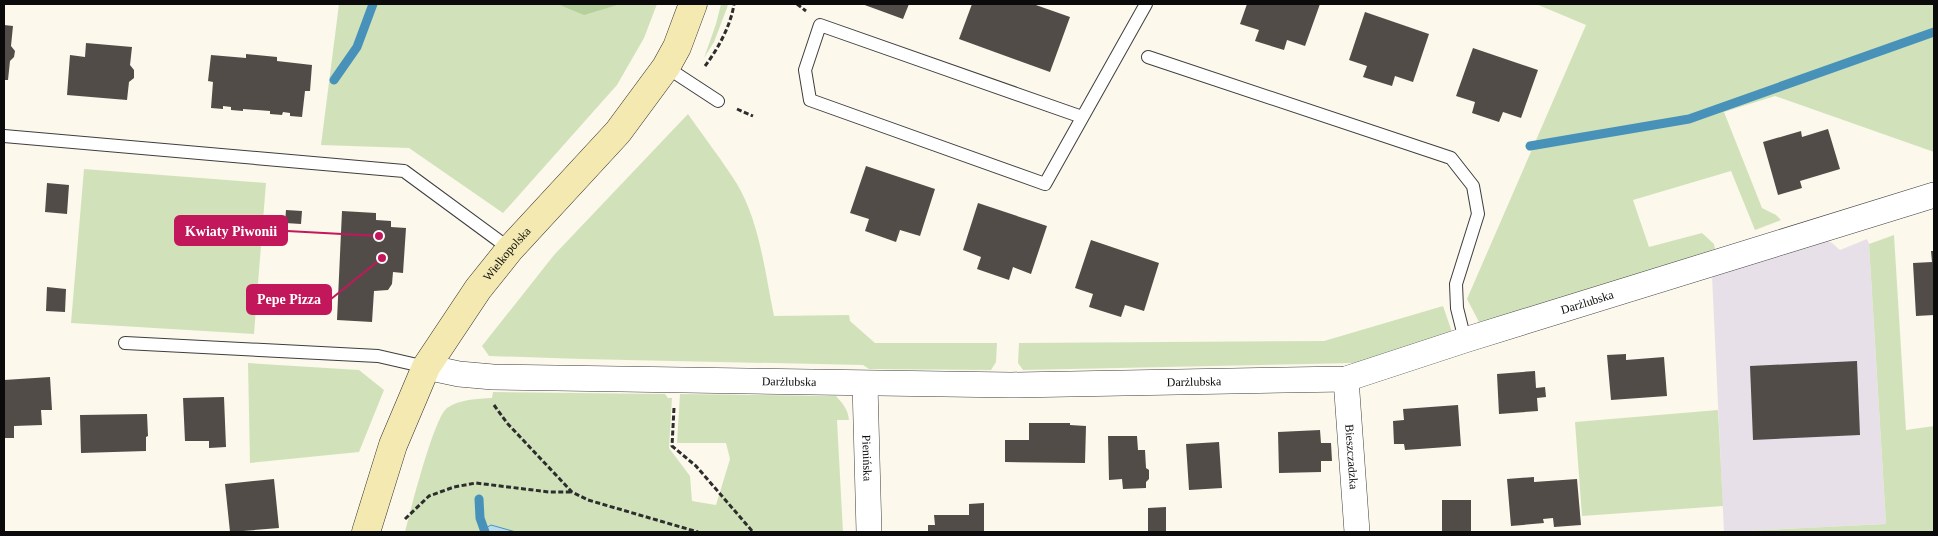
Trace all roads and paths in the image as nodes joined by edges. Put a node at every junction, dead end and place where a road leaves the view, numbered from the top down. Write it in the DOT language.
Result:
graph roads {
  1 [pos="693,4"];
  2 [pos="734,4"];
  3 [pos="1146,4"];
  4 [pos="1148,57"];
  5 [pos="666,67"];
  6 [pos="692,84"];
  7 [pos="718,101"];
  8 [pos="1082,117"];
  9 [pos="4,136"];
  10 [pos="1934,195"];
  11 [pos="510,249"];
  12 [pos="1465,340"];
  13 [pos="125,343"];
  14 [pos="426,367"];
  15 [pos="1346,379"];
  16 [pos="675,380"];
  17 [pos="865,384"];
  18 [pos="492,401"];
  19 [pos="572,492"];
  20 [pos="405,519"];
  21 [pos="366,532"];
  22 [pos="698,532"];
  23 [pos="753,532"];
  24 [pos="869,532"];
  25 [pos="1357,532"];
  1 -- 5 [label="street, Wielkopolska"];
  2 -- 6 [label="path"];
  3 -- 8 [label="lane"];
  4 -- 12 [label="lane"];
  5 -- 6 [label="lane"];
  5 -- 11 [label="street, Wielkopolska"];
  6 -- 7 [label="lane"];
  8 -- 8 [label="lane"];
  9 -- 11 [label="lane"];
  10 -- 12 [label="street, Darżlubska"];
  11 -- 14 [label="street, Wielkopolska"];
  12 -- 15 [label="street, Darżlubska"];
  13 -- 14 [label="lane"];
  14 -- 16 [label="street, Darżlubska"];
  14 -- 21 [label="street, Wielkopolska"];
  15 -- 17 [label="street, Darżlubska"];
  15 -- 25 [label="street, Bieszczadzka"];
  16 -- 17 [label="street, Darżlubska"];
  16 -- 23 [label="path"];
  17 -- 24 [label="street, Pienińska"];
  18 -- 19 [label="path"];
  19 -- 20 [label="path"];
  19 -- 22 [label="path"];
}
